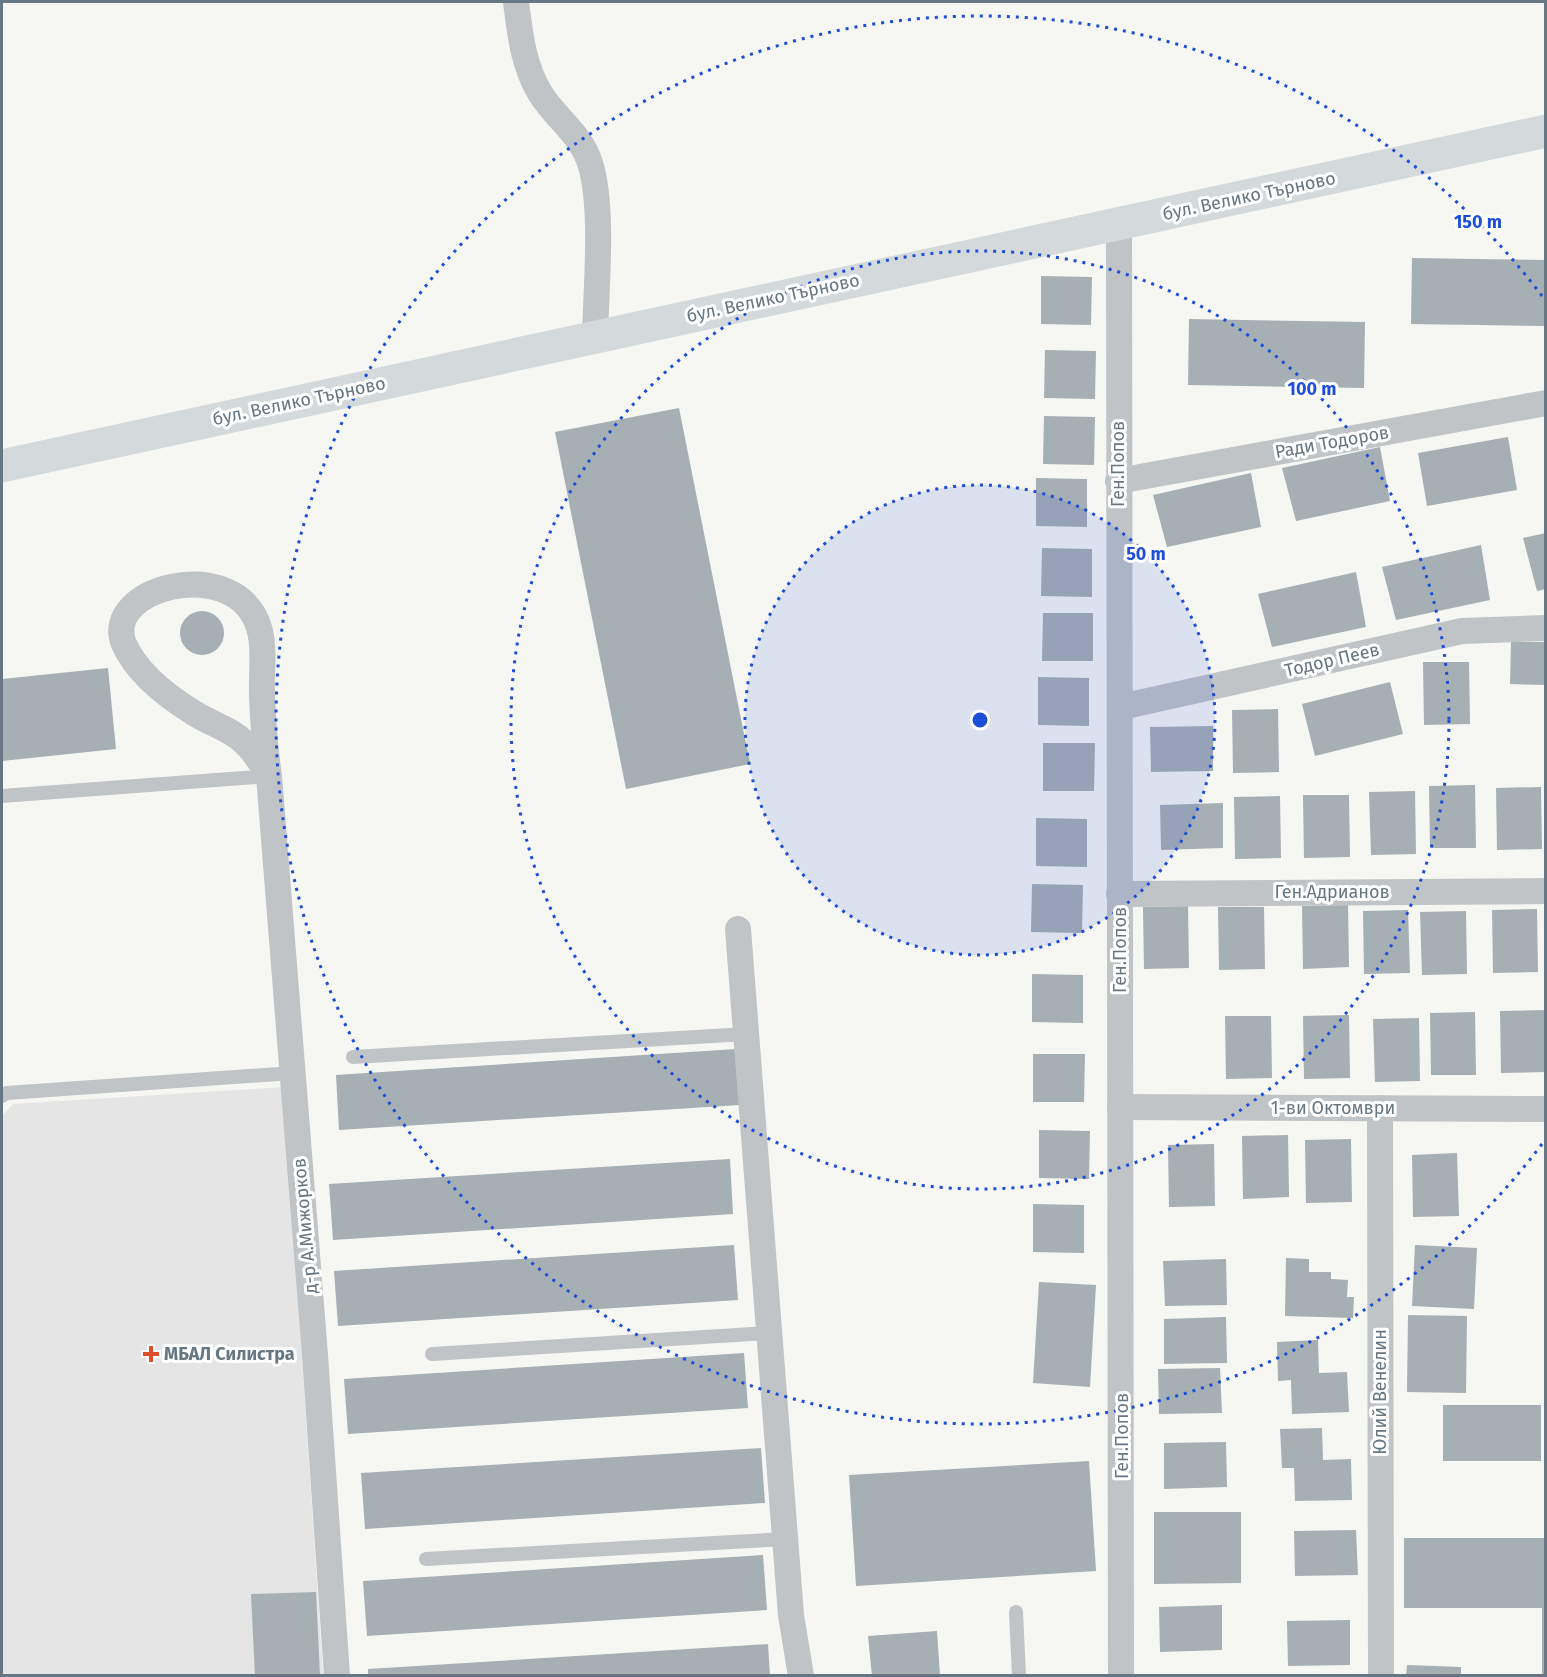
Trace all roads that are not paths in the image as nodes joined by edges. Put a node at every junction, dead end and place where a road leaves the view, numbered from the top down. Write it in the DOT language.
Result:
graph roads {
  1 [pos="516,2"];
  2 [pos="1545,131"];
  3 [pos="1119,224"];
  4 [pos="595,336"];
  5 [pos="1545,403"];
  6 [pos="2,466"];
  7 [pos="1118,481"];
  8 [pos="1545,627"];
  9 [pos="1121,707"];
  10 [pos="269,776"];
  11 [pos="2,796"];
  12 [pos="1545,891"];
  13 [pos="1119,894"];
  14 [pos="738,929"];
  15 [pos="747,1034"];
  16 [pos="353,1057"];
  17 [pos="293,1073"];
  18 [pos="2,1096"];
  19 [pos="1120,1107"];
  20 [pos="1380,1108"];
  21 [pos="1545,1108"];
  22 [pos="769,1333"];
  23 [pos="432,1354"];
  24 [pos="785,1539"];
  25 [pos="426,1559"];
  26 [pos="1016,1612"];
  27 [pos="337,1676"];
  28 [pos="801,1676"];
  29 [pos="1019,1676"];
  30 [pos="1121,1676"];
  31 [pos="1381,1676"];
  1 -- 4 [label="street"];
  2 -- 3 [label="main road, бул. Велико Търново"];
  3 -- 4 [label="main road, бул. Велико Търново"];
  3 -- 7 [label="street, Ген.Попов"];
  4 -- 6 [label="main road, бул. Велико Търново"];
  5 -- 7 [label="street, Ради Тодоров"];
  7 -- 9 [label="street, Ген.Попов"];
  8 -- 9 [label="street, Тодор Пеев"];
  9 -- 13 [label="street, Ген.Попов"];
  10 -- 10 [label="street, д-р А.Мижорков"];
  10 -- 11 [label="lane"];
  10 -- 17 [label="street, д-р А.Мижорков"];
  12 -- 13 [label="street, Ген.Адрианов"];
  13 -- 19 [label="street, Ген.Попов"];
  14 -- 15 [label="street"];
  15 -- 16 [label="lane"];
  15 -- 22 [label="street"];
  17 -- 18 [label="lane"];
  17 -- 27 [label="street, д-р А.Мижорков"];
  19 -- 20 [label="street, 1-ви Октомври"];
  19 -- 30 [label="street, Ген.Попов"];
  20 -- 21 [label="street, 1-ви Октомври"];
  20 -- 31 [label="street, Юлий Венелин"];
  22 -- 23 [label="lane"];
  22 -- 24 [label="street"];
  24 -- 25 [label="lane"];
  24 -- 28 [label="street"];
  26 -- 29 [label="lane"];
}
